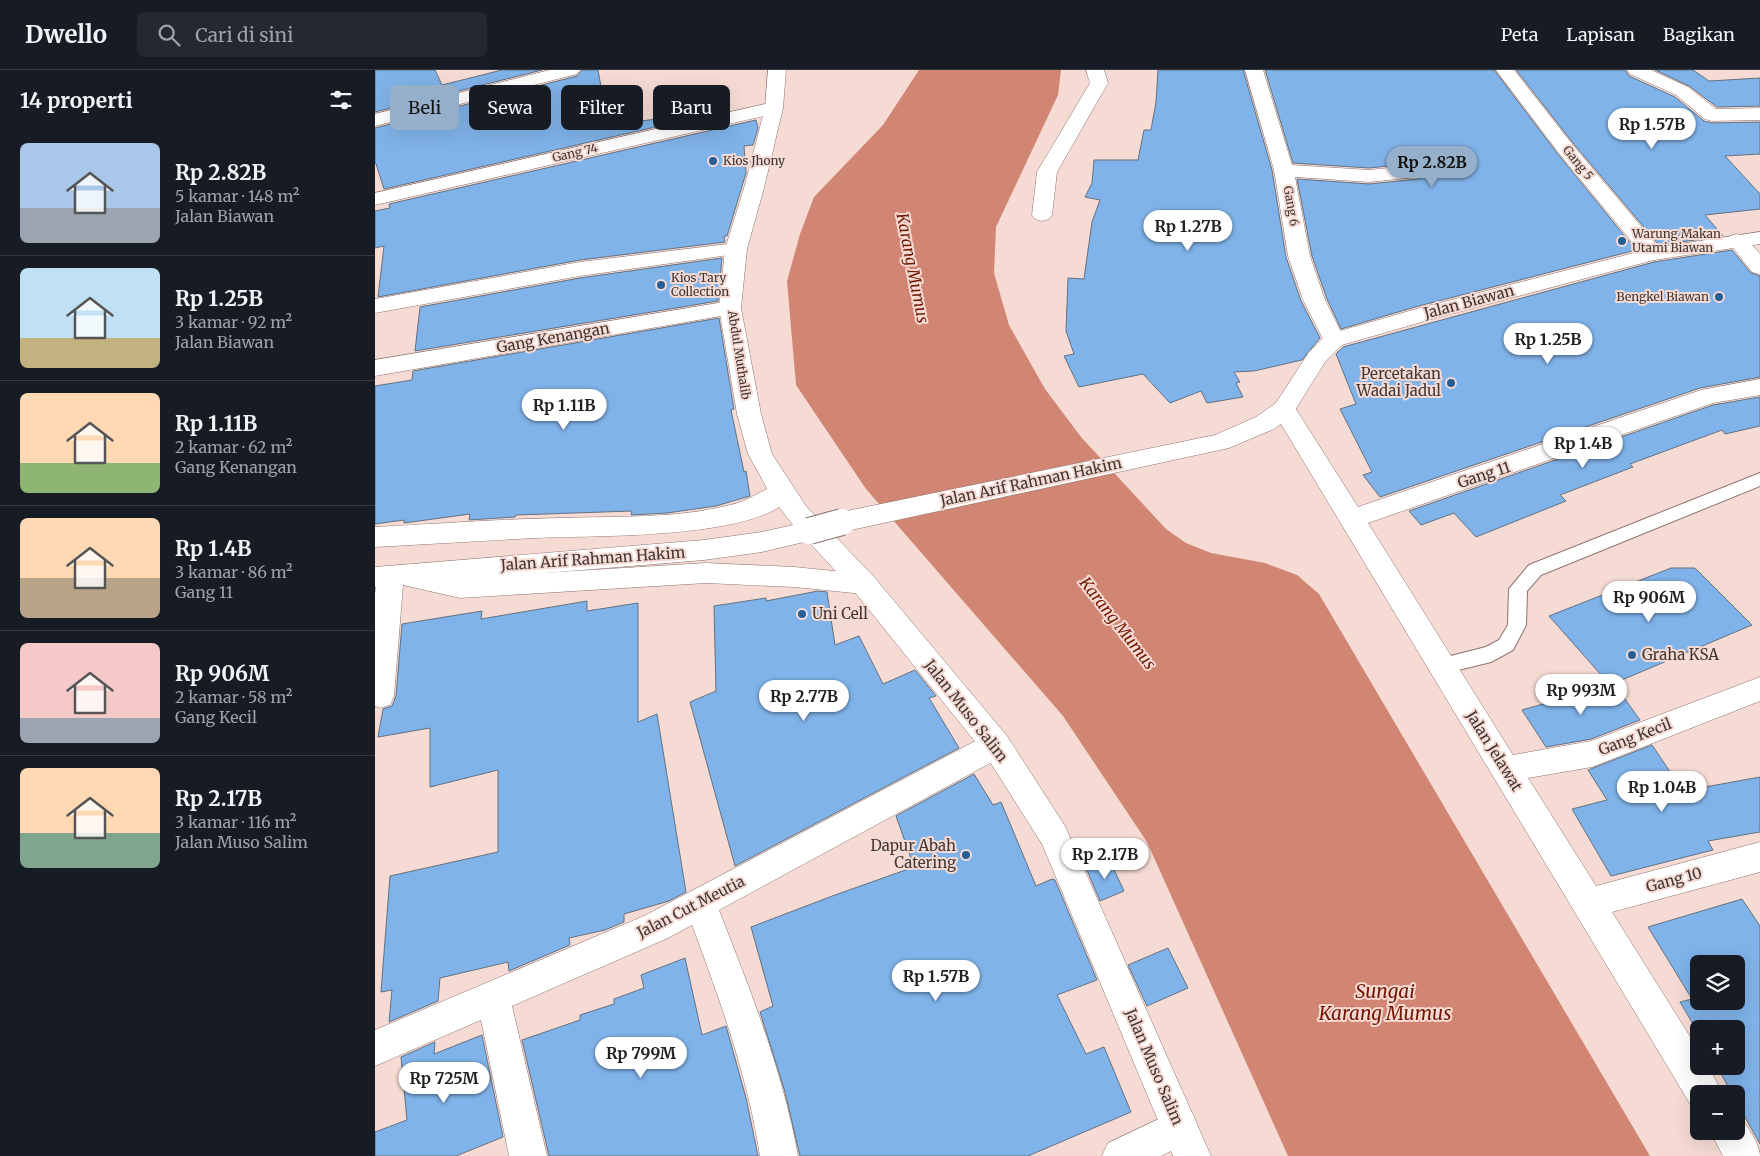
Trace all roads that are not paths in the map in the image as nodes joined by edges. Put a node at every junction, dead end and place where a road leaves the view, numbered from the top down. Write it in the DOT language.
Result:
graph roads {
  1 [pos="571,70"];
  2 [pos="777,70"];
  3 [pos="1095,70"];
  4 [pos="1254,70"];
  5 [pos="1505,70"];
  6 [pos="1636,70"];
  7 [pos="774,108"];
  8 [pos="1760,114"];
  9 [pos="375,120"];
  10 [pos="1285,170"];
  11 [pos="1417,171"];
  12 [pos="375,199"];
  13 [pos="1042,215"];
  14 [pos="1760,238"];
  15 [pos="1737,240"];
  16 [pos="735,249"];
  17 [pos="1653,254"];
  18 [pos="1760,267"];
  19 [pos="375,306"];
  20 [pos="730,308"];
  21 [pos="1334,340"];
  22 [pos="375,368"];
  23 [pos="1760,387"];
  24 [pos="1284,409"];
  25 [pos="1220,442"];
  26 [pos="1760,479"];
  27 [pos="796,512"];
  28 [pos="1352,519"];
  29 [pos="375,537"];
  30 [pos="389,576"];
  31 [pos="864,584"];
  32 [pos="1442,666"];
  33 [pos="1760,689"];
  34 [pos="380,696"];
  35 [pos="996,745"];
  36 [pos="1506,769"];
  37 [pos="1760,857"];
  38 [pos="700,904"];
  39 [pos="1587,904"];
  40 [pos="493,997"];
  41 [pos="375,1048"];
  42 [pos="1699,1085"];
  43 [pos="1734,1140"];
  44 [pos="1186,1142"];
  45 [pos="528,1156"];
  46 [pos="779,1156"];
  47 [pos="1121,1156"];
  48 [pos="1744,1156"];
  1 -- 9 [label="street"];
  2 -- 7 [label="street, Abdul Muthalib"];
  3 -- 13 [label="street"];
  4 -- 10 [label="street, Gang 6"];
  5 -- 17 [label="street, Gang 5"];
  6 -- 8 [label="street"];
  7 -- 12 [label="street, Gang 74"];
  7 -- 16 [label="street, Abdul Muthalib"];
  10 -- 11 [label="street"];
  10 -- 21 [label="street, Gang 6"];
  14 -- 15 [label="street, Jalan Biawan"];
  15 -- 17 [label="street, Jalan Biawan"];
  15 -- 18 [label="street"];
  16 -- 19 [label="street"];
  16 -- 20 [label="street, Abdul Muthalib"];
  17 -- 21 [label="street, Jalan Biawan"];
  20 -- 22 [label="street, Gang Kenangan"];
  20 -- 27 [label="street, Abdul Muthalib"];
  21 -- 24 [label="street, Jalan Biawan"];
  23 -- 28 [label="street, Gang 11"];
  24 -- 25 [label="street, Jalan Biawan"];
  24 -- 28 [label="street, Jalan Jelawat"];
  25 -- 27 [label="street, Jalan Arif Rahman Hakim, bridge"];
  26 -- 32 [label="lane"];
  27 -- 29 [label="street"];
  27 -- 30 [label="street, Jalan Arif Rahman Hakim"];
  27 -- 31 [label="street, Jalan Muso Salim"];
  28 -- 32 [label="street, Jalan Jelawat"];
  30 -- 31 [label="street"];
  30 -- 34 [label="street"];
  31 -- 35 [label="street, Jalan Muso Salim"];
  32 -- 36 [label="street, Jalan Jelawat"];
  33 -- 36 [label="street, Gang Kecil"];
  35 -- 38 [label="street, Jalan Cut Meutia"];
  35 -- 44 [label="street, Jalan Muso Salim"];
  36 -- 39 [label="street, Jalan Jelawat"];
  37 -- 39 [label="street, Gang 10"];
  38 -- 40 [label="street, Jalan Cut Meutia"];
  38 -- 46 [label="street"];
  39 -- 42 [label="street, Jalan Jelawat"];
  40 -- 41 [label="street, Jalan Cut Meutia"];
  40 -- 45 [label="street"];
  43 -- 48 [label="street"];
  44 -- 47 [label="street"];
}
